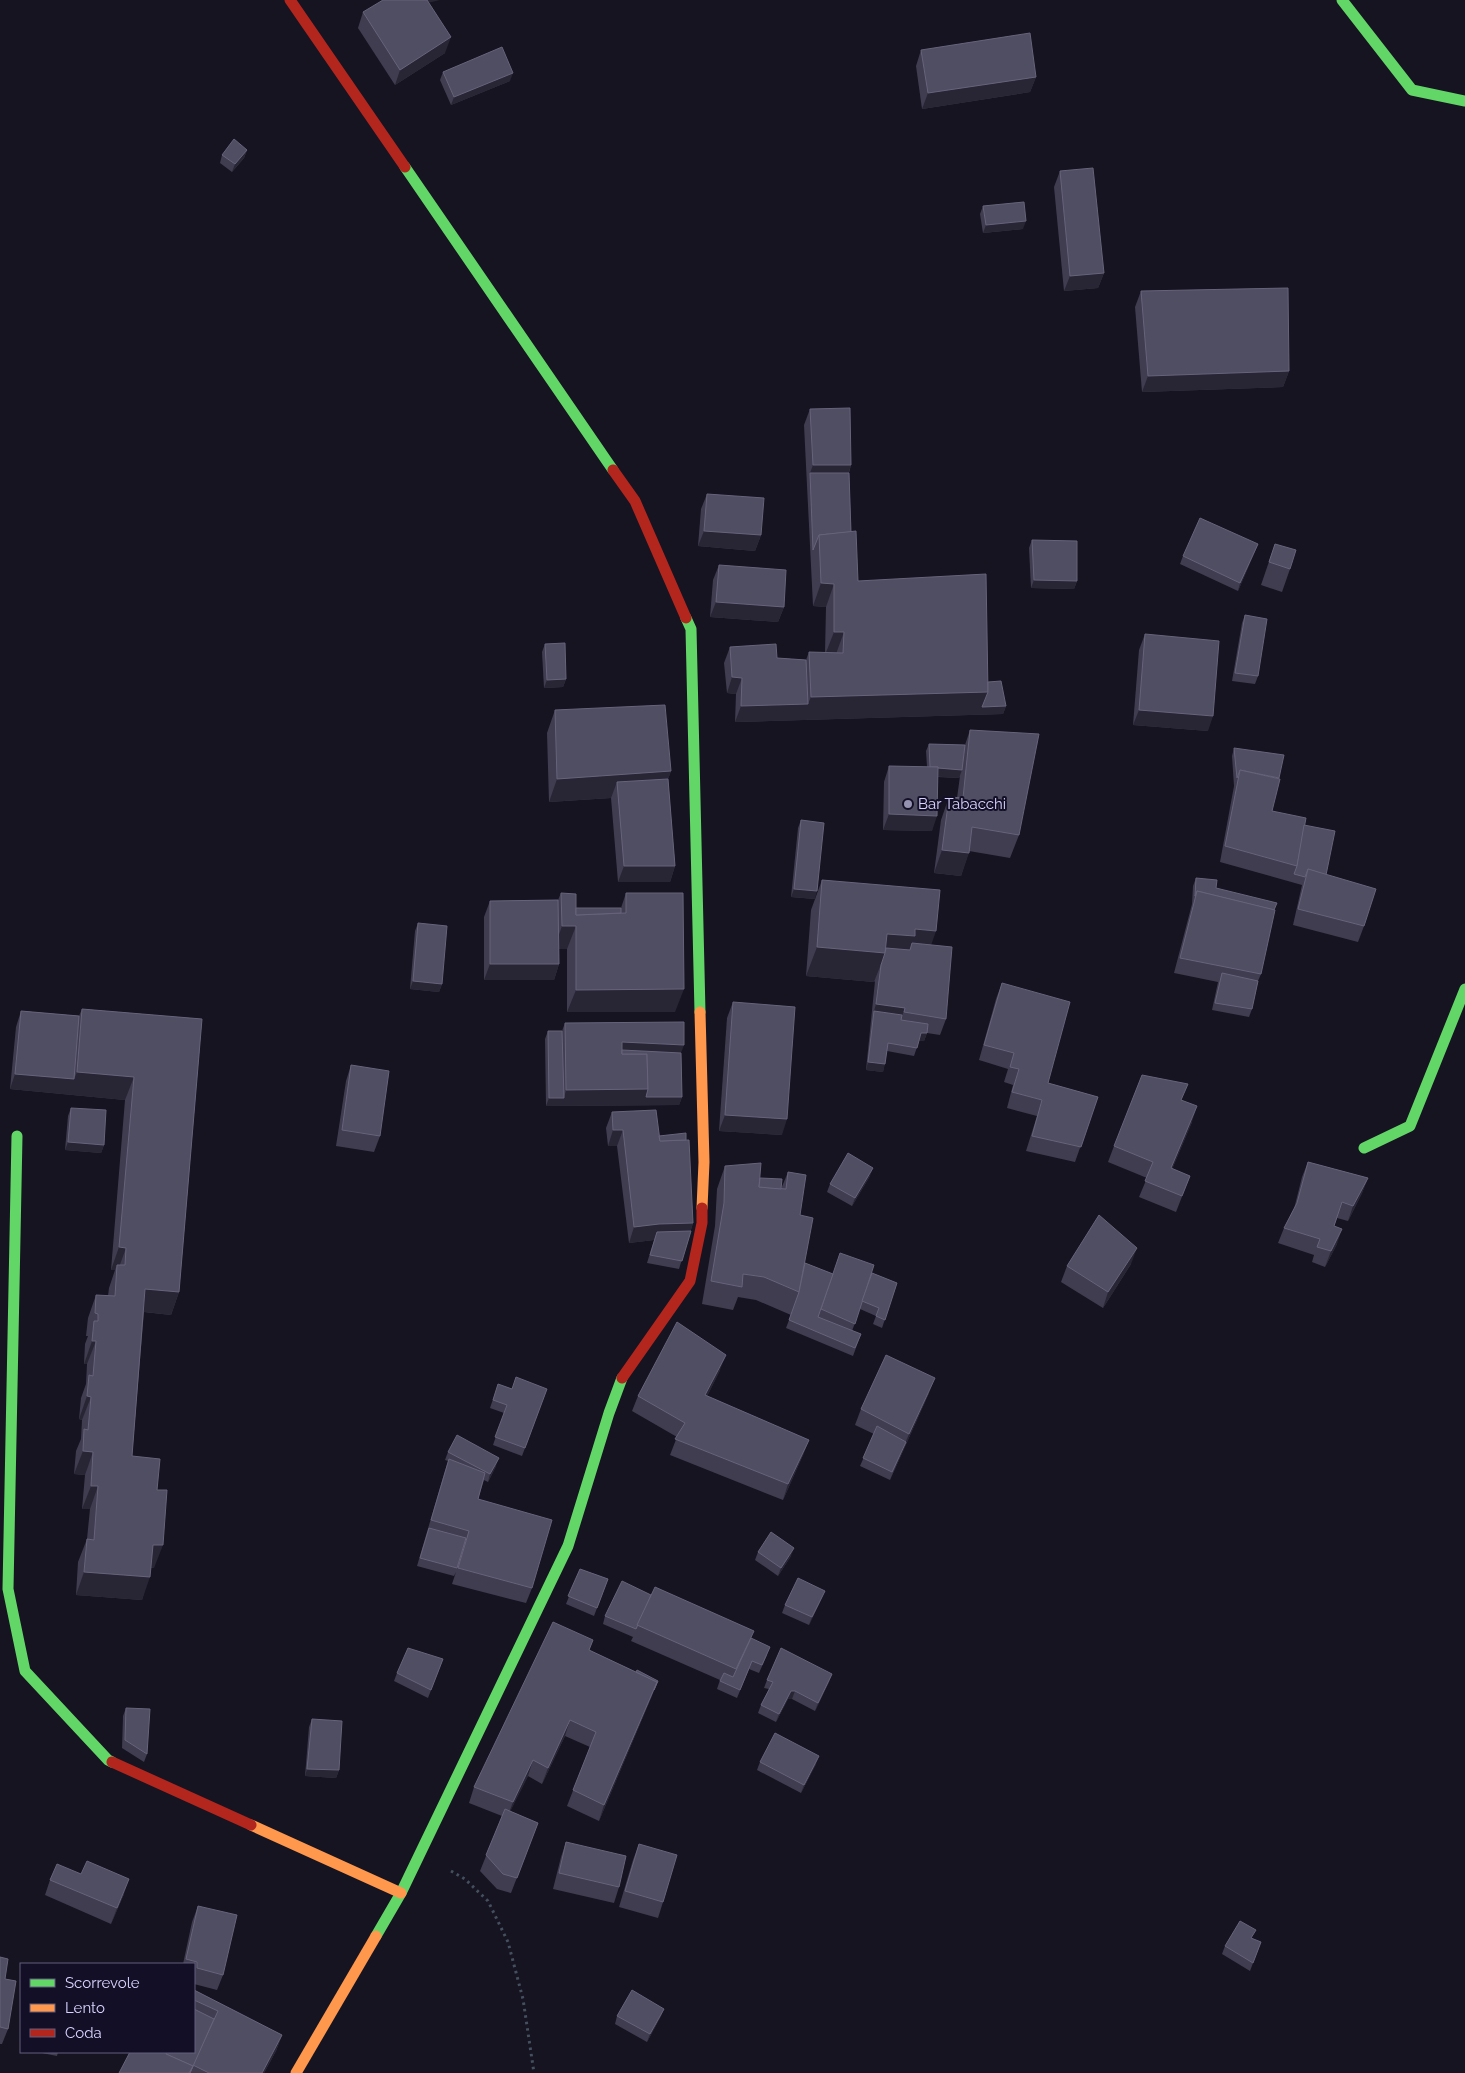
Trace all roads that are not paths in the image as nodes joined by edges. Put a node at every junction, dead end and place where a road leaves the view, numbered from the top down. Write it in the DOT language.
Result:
graph roads {
  1 [pos="290,0"];
  2 [pos="1342,0"];
  3 [pos="1465,101"];
  4 [pos="1465,989"];
  5 [pos="17,1136"];
  6 [pos="1364,1148"];
  7 [pos="401,1893"];
  8 [pos="296,2073"];
  1 -- 7 [label="street"];
  2 -- 3 [label="street"];
  4 -- 6 [label="street"];
  5 -- 7 [label="street"];
  7 -- 8 [label="street"];
}
